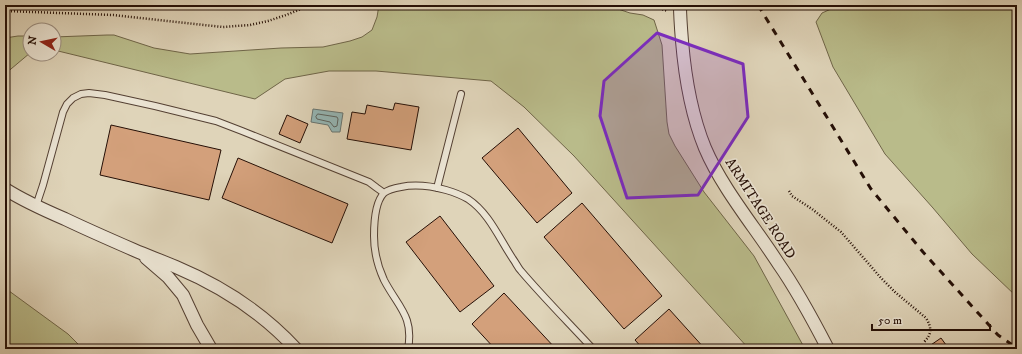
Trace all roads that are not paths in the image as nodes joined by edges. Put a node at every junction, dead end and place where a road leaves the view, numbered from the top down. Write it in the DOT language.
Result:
graph roads {
  1 [pos="680,10"];
  2 [pos="461,94"];
  3 [pos="437,188"];
  4 [pos="5,189"];
  5 [pos="384,193"];
  6 [pos="36,206"];
  7 [pos="139,252"];
  8 [pos="211,349"];
  9 [pos="296,349"];
  10 [pos="408,349"];
  11 [pos="593,349"];
  12 [pos="828,349"];
  1 -- 12 [label="street, ARMITAGE ROAD"];
  2 -- 3 [label="lane"];
  3 -- 5 [label="lane"];
  3 -- 11 [label="lane"];
  4 -- 6 [label="street"];
  5 -- 6 [label="lane"];
  5 -- 10 [label="lane"];
  6 -- 7 [label="street"];
  7 -- 8 [label="street"];
  7 -- 9 [label="street"];
}
